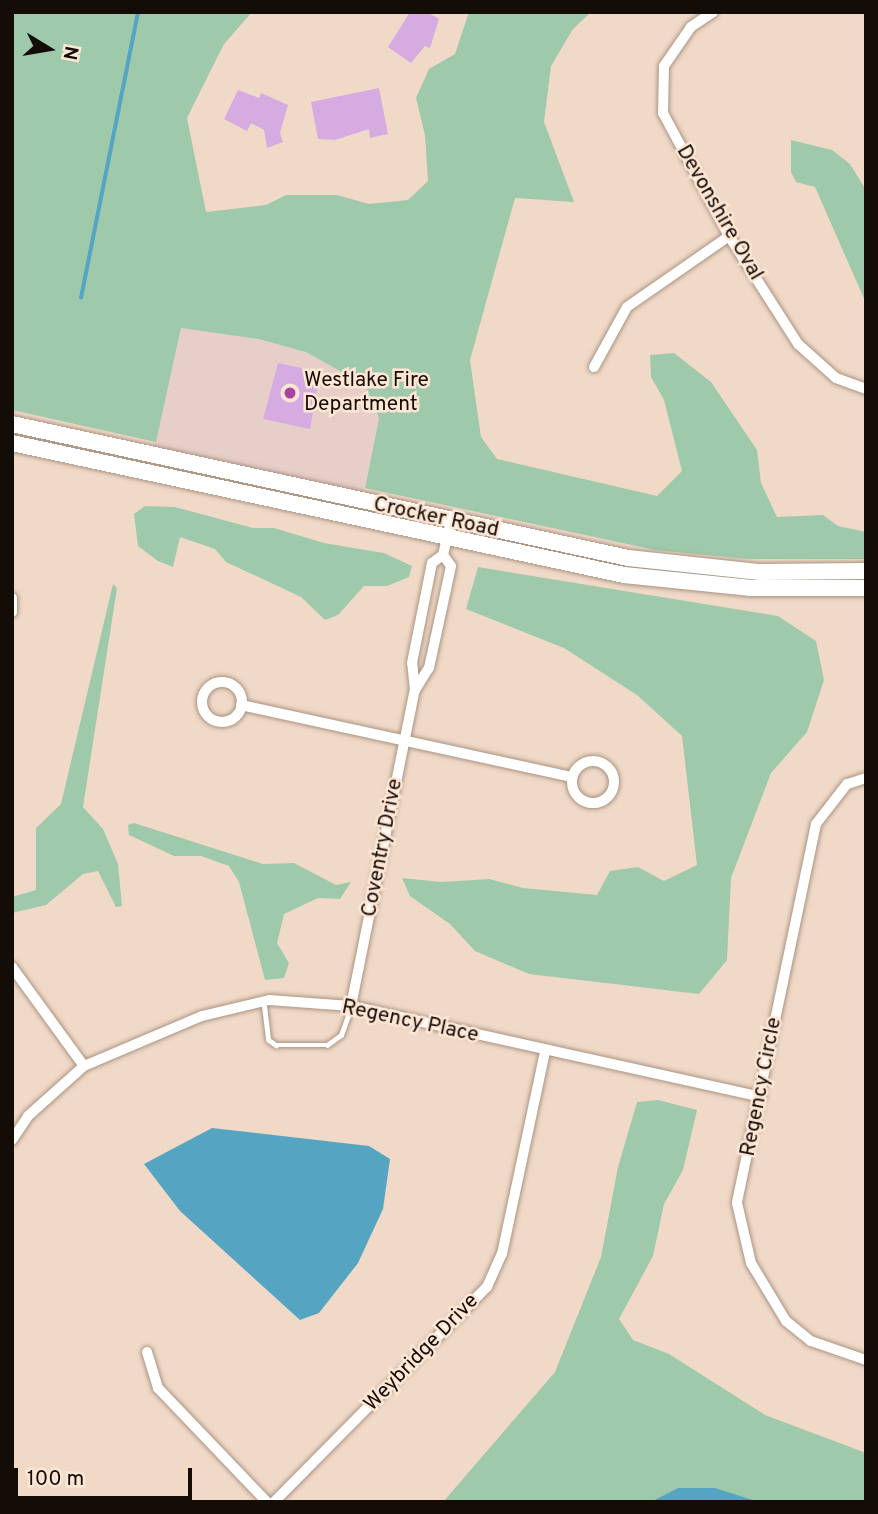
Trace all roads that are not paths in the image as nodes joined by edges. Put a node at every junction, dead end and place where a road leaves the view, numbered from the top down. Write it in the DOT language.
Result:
graph roads {
  1 [pos="713,12"];
  2 [pos="729,236"];
  3 [pos="594,367"];
  4 [pos="866,389"];
  5 [pos="12,424"];
  6 [pos="12,443"];
  7 [pos="451,521"];
  8 [pos="447,538"];
  9 [pos="443,555"];
  10 [pos="866,571"];
  11 [pos="866,588"];
  12 [pos="12,598"];
  13 [pos="12,612"];
  14 [pos="415,690"];
  15 [pos="241,705"];
  16 [pos="404,740"];
  17 [pos="572,777"];
  18 [pos="866,778"];
  19 [pos="12,967"];
  20 [pos="264,1002"];
  21 [pos="351,1006"];
  22 [pos="545,1052"];
  23 [pos="84,1066"];
  24 [pos="761,1097"];
  25 [pos="12,1140"];
  26 [pos="147,1352"];
  27 [pos="866,1360"];
  28 [pos="267,1502"];
  29 [pos="274,1502"];
  1 -- 2 [label="street, Devonshire Oval"];
  2 -- 3 [label="street"];
  2 -- 4 [label="street, Devonshire Oval"];
  5 -- 7 [label="main road, Crocker Road"];
  6 -- 8 [label="main road, Crocker Road"];
  7 -- 8 [label="street, Coventry Drive"];
  7 -- 10 [label="main road, Crocker Road"];
  8 -- 9 [label="street, Coventry Drive"];
  8 -- 11 [label="main road, Crocker Road"];
  9 -- 14 [label="street, Coventry Drive"];
  9 -- 14 [label="street, Coventry Drive"];
  12 -- 13 [label="street"];
  14 -- 16 [label="street, Coventry Drive"];
  15 -- 15 [label="street"];
  15 -- 16 [label="street"];
  16 -- 17 [label="street"];
  16 -- 21 [label="street, Coventry Drive"];
  17 -- 17 [label="street"];
  18 -- 24 [label="street, Regency Circle"];
  19 -- 23 [label="street"];
  20 -- 21 [label="street, Regency Place"];
  20 -- 21 [label="lane"];
  20 -- 23 [label="street, Regency Place"];
  21 -- 22 [label="street, Regency Place"];
  22 -- 24 [label="street, Regency Place"];
  22 -- 29 [label="street, Weybridge Drive"];
  23 -- 25 [label="street, Regency Place"];
  24 -- 27 [label="street, Regency Circle"];
  26 -- 28 [label="street"];
}
